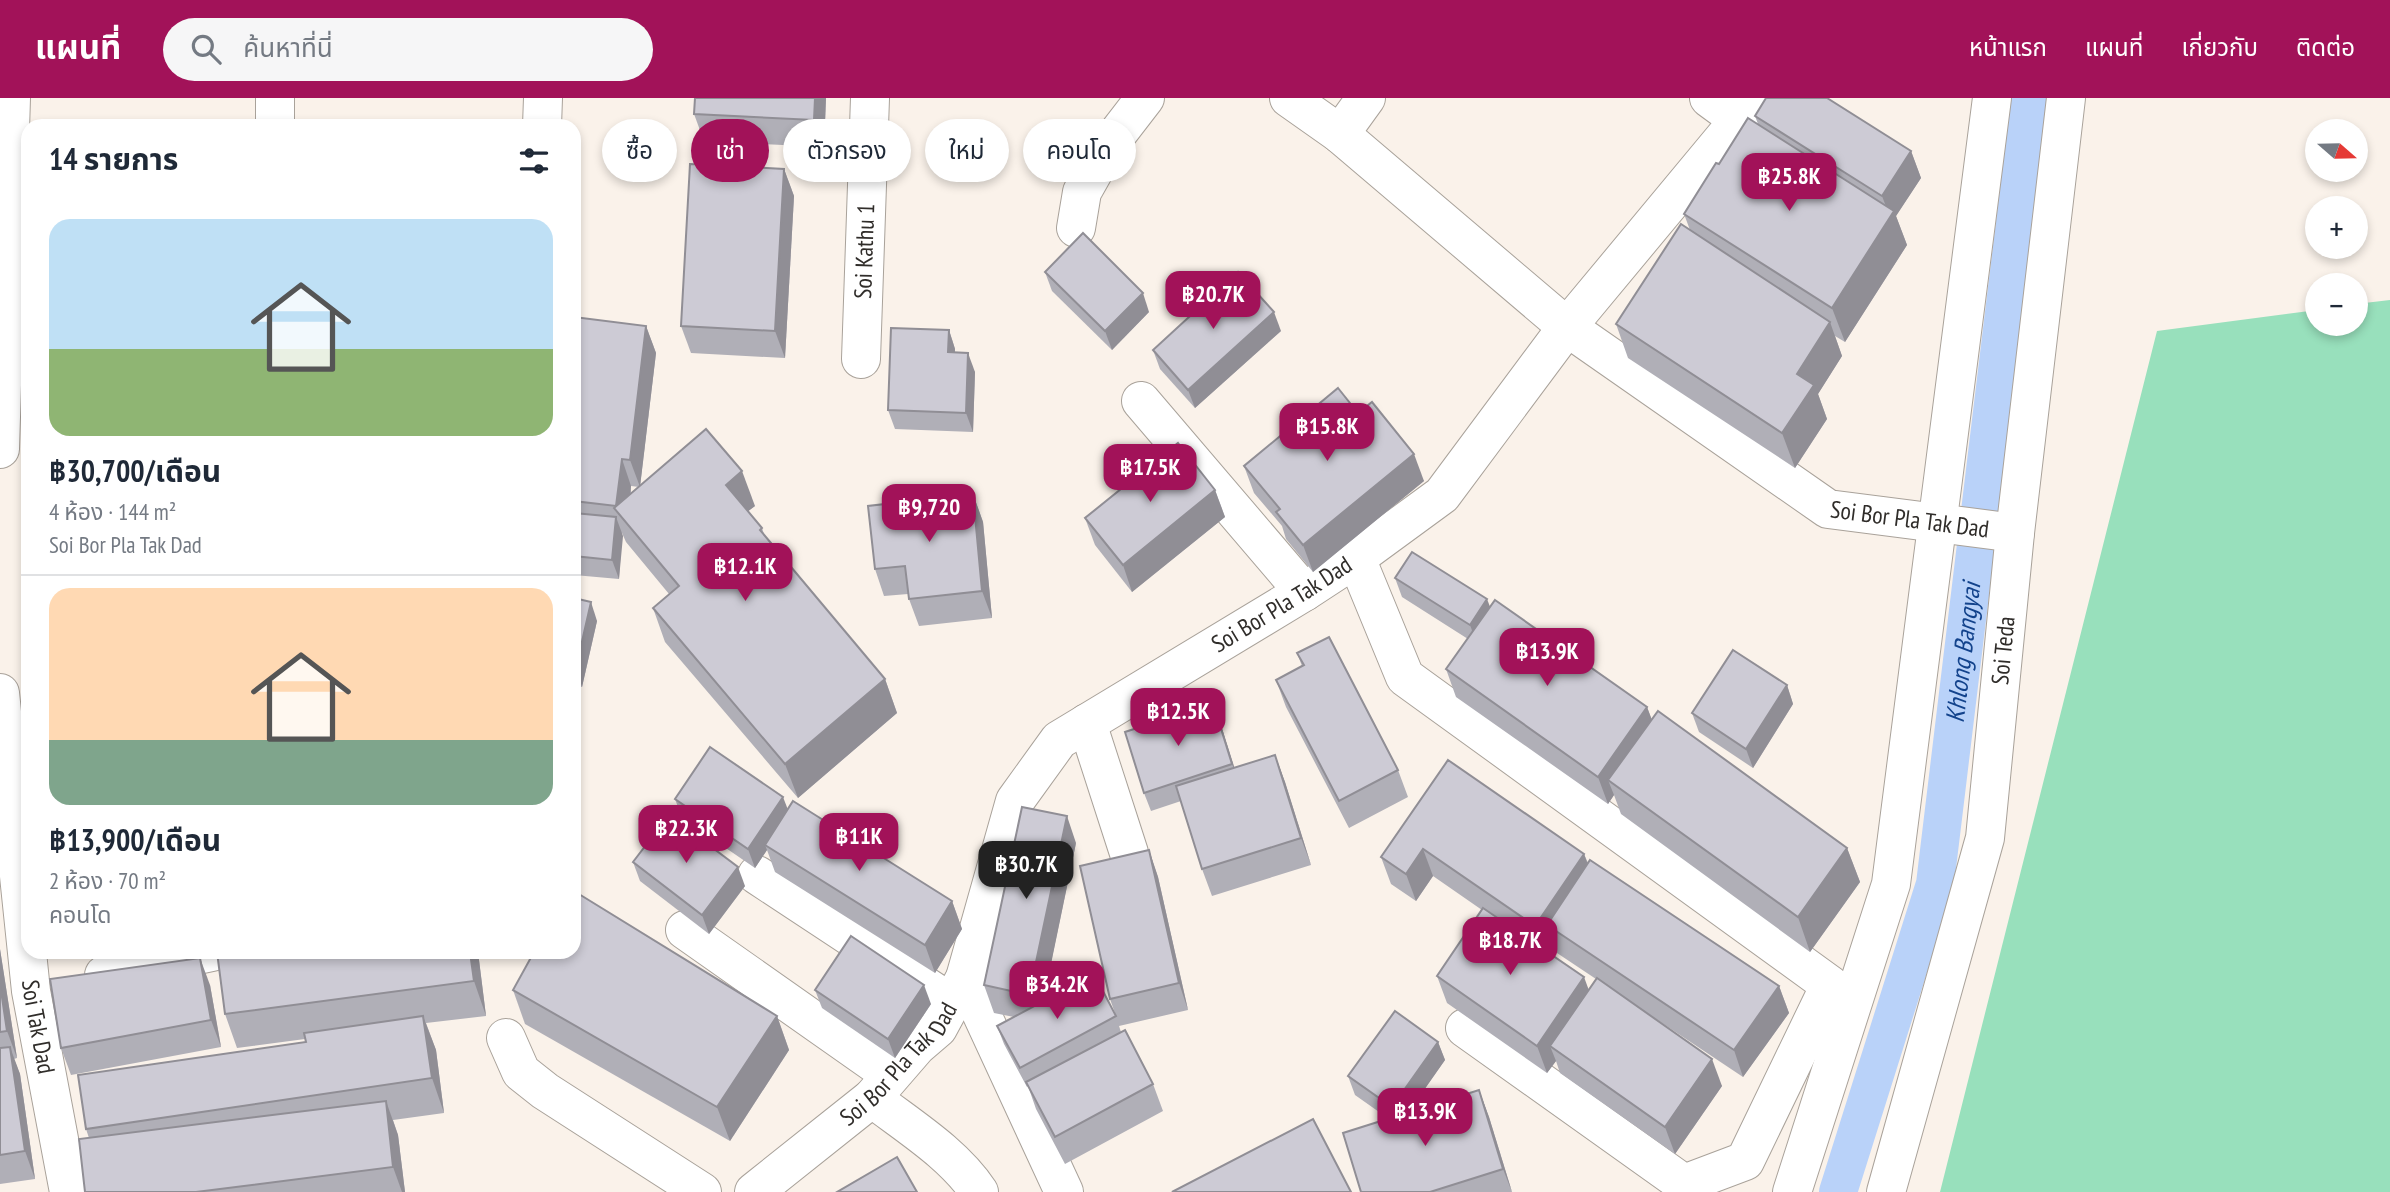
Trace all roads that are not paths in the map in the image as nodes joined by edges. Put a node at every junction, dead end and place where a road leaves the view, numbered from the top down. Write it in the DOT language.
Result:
graph roads {
  1 [pos="11,98"];
  2 [pos="275,98"];
  3 [pos="543,98"];
  4 [pos="870,98"];
  5 [pos="1145,98"];
  6 [pos="1289,98"];
  7 [pos="1366,98"];
  8 [pos="1709,98"];
  9 [pos="1992,98"];
  10 [pos="2066,98"];
  11 [pos="1746,109"];
  12 [pos="275,119"];
  13 [pos="542,119"];
  14 [pos="1340,134"];
  15 [pos="1076,228"];
  16 [pos="1567,327"];
  17 [pos="860,359"];
  18 [pos="1142,401"];
  19 [pos="0,449"];
  20 [pos="1939,523"];
  21 [pos="2015,533"];
  22 [pos="1356,558"];
  23 [pos="1304,592"];
  24 [pos="0,693"];
  25 [pos="1087,723"];
  26 [pos="1129,853"];
  27 [pos="757,875"];
  28 [pos="21,895"];
  29 [pos="685,930"];
  30 [pos="28,959"];
  31 [pos="180,959"];
  32 [pos="31,991"];
  33 [pos="958,991"];
  34 [pos="1465,1028"];
  35 [pos="506,1038"];
  36 [pos="881,1087"];
  37 [pos="91,1092"];
  38 [pos="51,1098"];
  39 [pos="1666,1188"];
  40 [pos="69,1192"];
  41 [pos="702,1192"];
  42 [pos="754,1192"];
  43 [pos="979,1192"];
  44 [pos="1064,1192"];
  45 [pos="1792,1192"];
  46 [pos="1886,1192"];
  1 -- 19 [label="street"];
  2 -- 12 [label="street"];
  3 -- 13 [label="street"];
  4 -- 17 [label="street, Soi Kathu 1"];
  5 -- 15 [label="street"];
  6 -- 14 [label="street, Soi Bor Pla Tak Dad"];
  7 -- 14 [label="street"];
  8 -- 11 [label="street"];
  9 -- 20 [label="street"];
  10 -- 21 [label="street, Soi Teda"];
  11 -- 16 [label="street"];
  14 -- 16 [label="street, Soi Bor Pla Tak Dad"];
  16 -- 20 [label="street, Soi Bor Pla Tak Dad"];
  16 -- 22 [label="street, Soi Bor Pla Tak Dad"];
  18 -- 23 [label="street"];
  20 -- 21 [label="street, Soi Bor Pla Tak Dad"];
  20 -- 45 [label="street"];
  21 -- 46 [label="street, Soi Teda"];
  22 -- 23 [label="street, Soi Bor Pla Tak Dad"];
  22 -- 39 [label="street"];
  23 -- 25 [label="street, Soi Bor Pla Tak Dad"];
  24 -- 28 [label="street, Soi Tak Dad"];
  25 -- 26 [label="street"];
  25 -- 33 [label="street, Soi Bor Pla Tak Dad"];
  27 -- 33 [label="street"];
  29 -- 36 [label="street"];
  30 -- 32 [label="street, Soi Tak Dad"];
  31 -- 32 [label="street"];
  32 -- 38 [label="street, Soi Tak Dad"];
  33 -- 36 [label="street, Soi Bor Pla Tak Dad"];
  33 -- 44 [label="street"];
  34 -- 39 [label="street"];
  35 -- 41 [label="street"];
  36 -- 42 [label="street, Soi Bor Pla Tak Dad"];
  36 -- 43 [label="street"];
  37 -- 38 [label="street"];
  38 -- 40 [label="street, Soi Tak Dad"];
}
